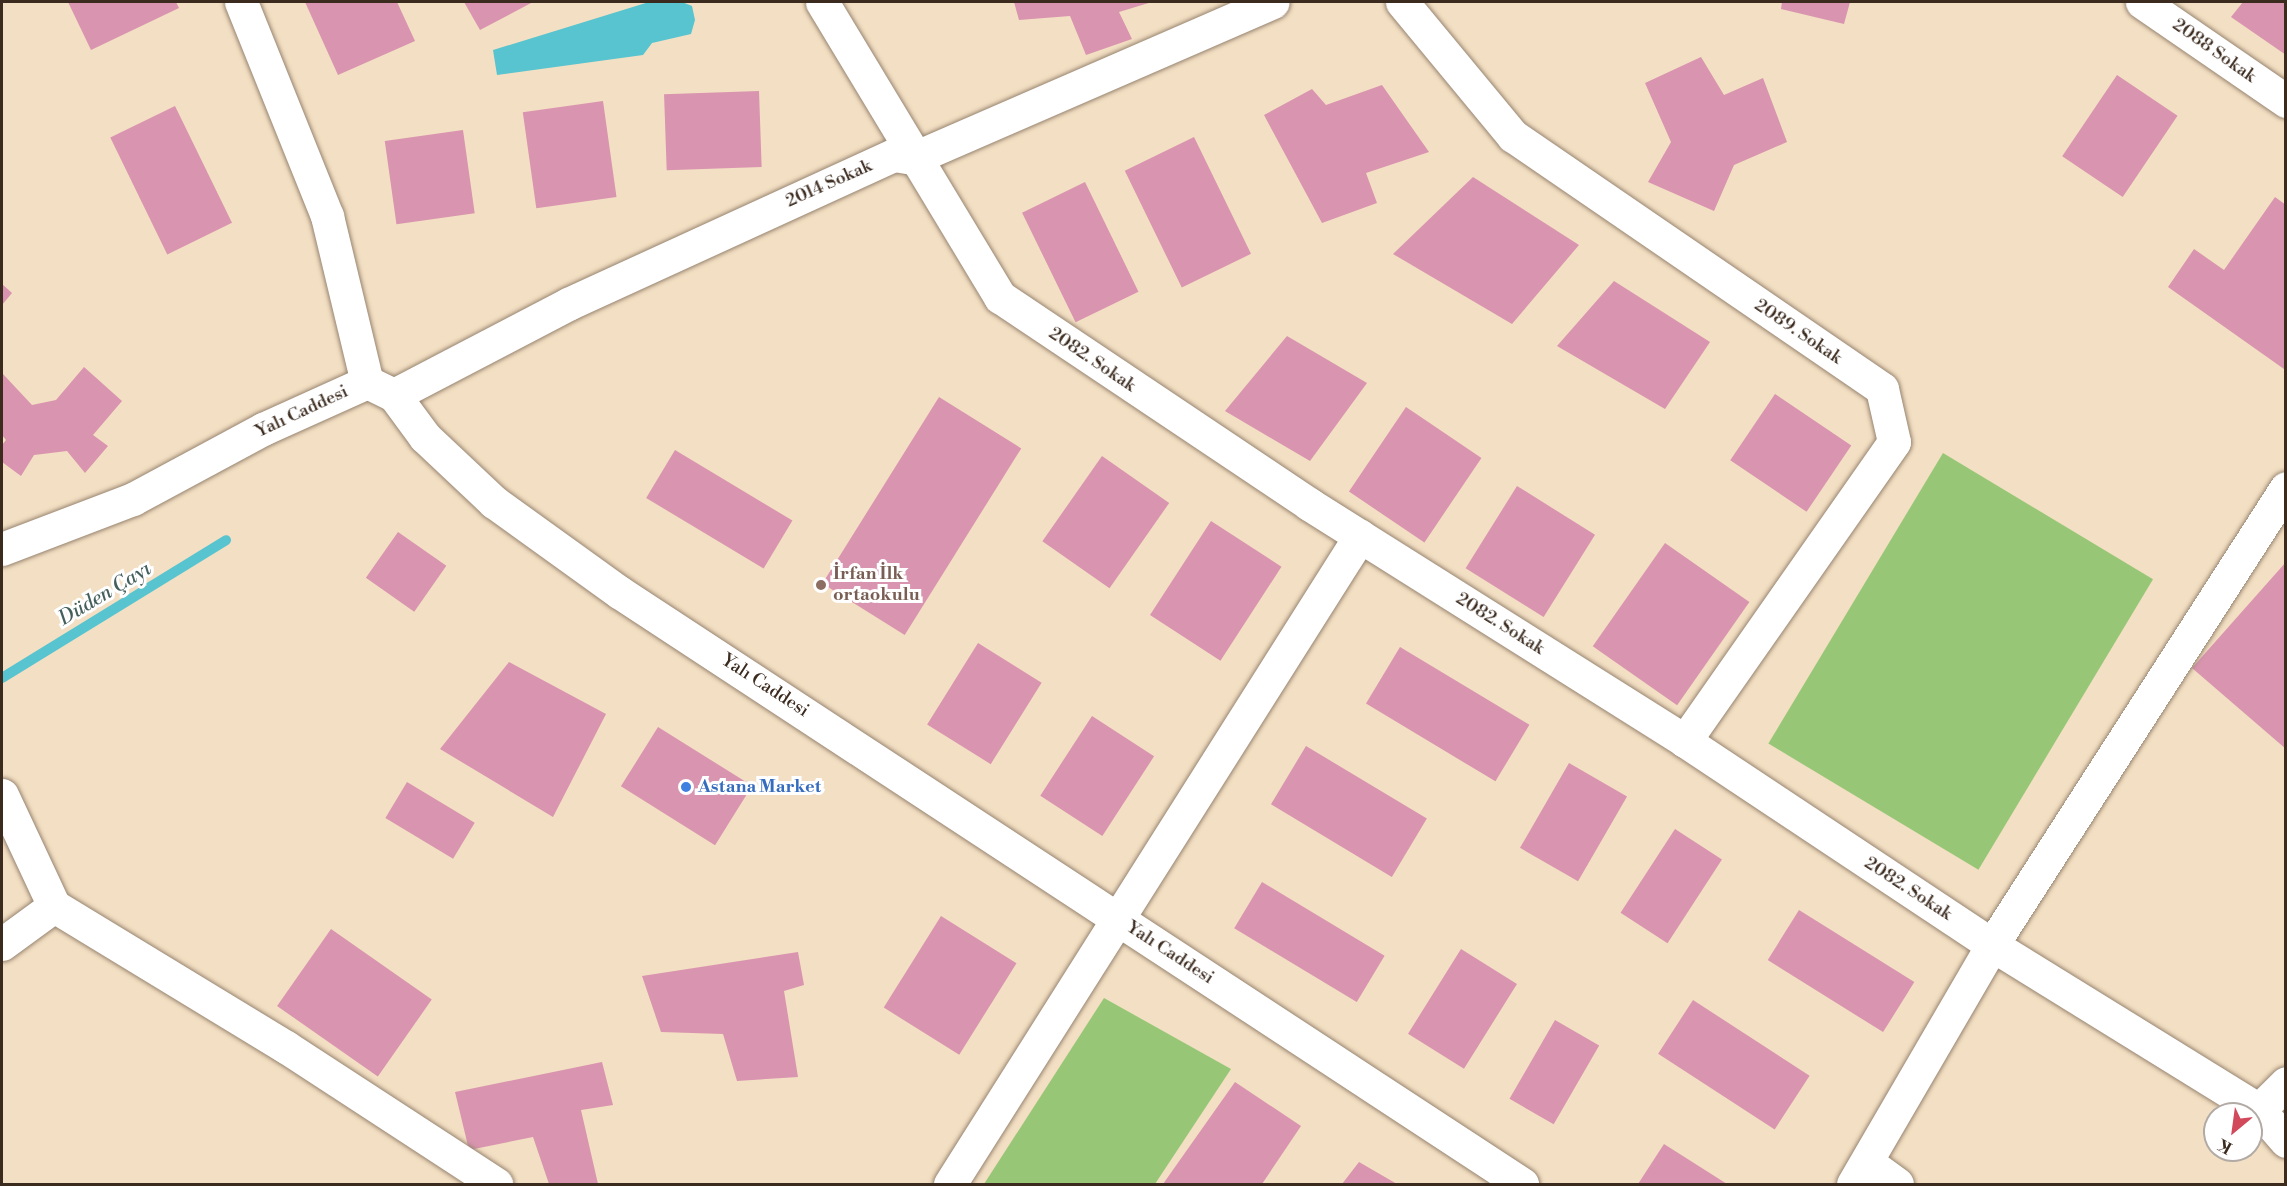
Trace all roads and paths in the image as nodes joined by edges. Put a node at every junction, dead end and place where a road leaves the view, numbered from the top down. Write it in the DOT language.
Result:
graph roads {
  1 [pos="241,2"];
  2 [pos="822,2"];
  3 [pos="1273,2"];
  4 [pos="1402,2"];
  5 [pos="2142,2"];
  6 [pos="2286,101"];
  7 [pos="914,158"];
  8 [pos="380,389"];
  9 [pos="2286,488"];
  10 [pos="1360,536"];
  11 [pos="2,549"];
  12 [pos="1685,741"];
  13 [pos="2,795"];
  14 [pos="54,906"];
  15 [pos="1118,919"];
  16 [pos="2,944"];
  17 [pos="1992,945"];
  18 [pos="2286,1083"];
  19 [pos="2246,1102"];
  20 [pos="2263,1106"];
  21 [pos="2263,1115"];
  22 [pos="2286,1141"];
  23 [pos="1860,1173"];
  24 [pos="496,1185"];
  25 [pos="950,1185"];
  26 [pos="1522,1185"];
  27 [pos="1898,1185"];
  1 -- 8 [label="street"];
  2 -- 7 [label="street, 2082. Sokak"];
  3 -- 7 [label="street, 2014 Sokak"];
  4 -- 12 [label="street, 2089. Sokak"];
  5 -- 6 [label="street, 2088 Sokak"];
  7 -- 8 [label="street, 2014 Sokak"];
  7 -- 10 [label="street, 2082. Sokak"];
  8 -- 11 [label="street, Yalı Caddesi"];
  8 -- 15 [label="street, Yalı Caddesi"];
  9 -- 17 [label="street"];
  10 -- 12 [label="street, 2082. Sokak"];
  10 -- 15 [label="street"];
  12 -- 17 [label="street, 2082. Sokak"];
  13 -- 14 [label="street"];
  14 -- 16 [label="street"];
  14 -- 24 [label="street"];
  15 -- 25 [label="street"];
  15 -- 26 [label="street, Yalı Caddesi"];
  17 -- 19 [label="street, 2082. Sokak"];
  17 -- 23 [label="street"];
  18 -- 20 [label="street"];
  21 -- 22 [label="street, 2082. Sokak"];
  23 -- 27 [label="street"];
}
